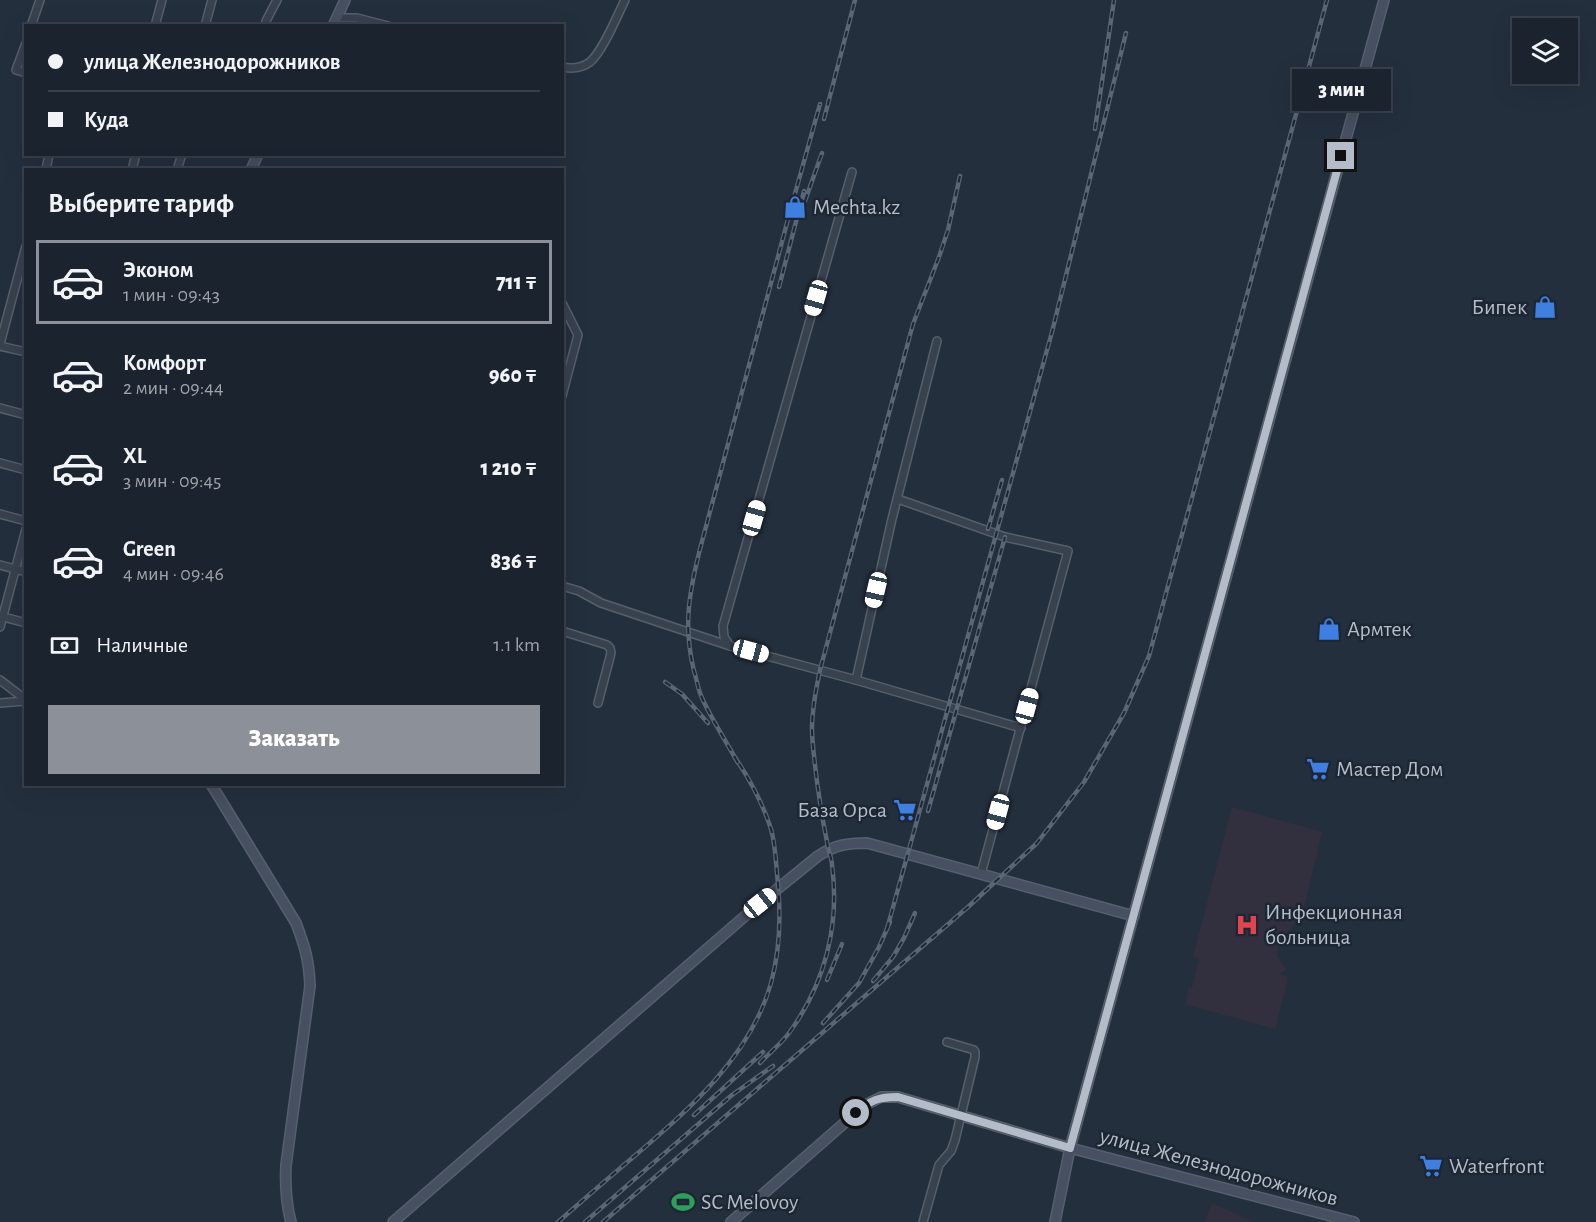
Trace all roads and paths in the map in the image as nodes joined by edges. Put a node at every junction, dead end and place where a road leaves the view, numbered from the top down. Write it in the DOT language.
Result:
graph roads {
  1 [pos="40,0"];
  2 [pos="162,0"];
  3 [pos="212,0"];
  4 [pos="277,0"];
  5 [pos="345,0"];
  6 [pos="625,0"];
  7 [pos="1384,0"];
  8 [pos="335,22"];
  9 [pos="32,24"];
  10 [pos="156,24"];
  11 [pos="206,24"];
  12 [pos="266,24"];
  13 [pos="380,24"];
  14 [pos="24,48"];
  15 [pos="564,67"];
  16 [pos="24,72"];
  17 [pos="852,172"];
  18 [pos="24,254"];
  19 [pos="564,307"];
  20 [pos="936,341"];
  21 [pos="0,345"];
  22 [pos="24,351"];
  23 [pos="564,388"];
  24 [pos="0,408"];
  25 [pos="24,414"];
  26 [pos="0,463"];
  27 [pos="24,469"];
  28 [pos="898,499"];
  29 [pos="0,514"];
  30 [pos="24,520"];
  31 [pos="24,537"];
  32 [pos="0,565"];
  33 [pos="15,569"];
  34 [pos="24,571"];
  35 [pos="564,587"];
  36 [pos="1,616"];
  37 [pos="24,622"];
  38 [pos="0,627"];
  39 [pos="564,632"];
  40 [pos="730,646"];
  41 [pos="0,680"];
  42 [pos="856,680"];
  43 [pos="24,699"];
  44 [pos="24,701"];
  45 [pos="0,703"];
  46 [pos="598,704"];
  47 [pos="1021,728"];
  48 [pos="212,786"];
  49 [pos="981,874"];
  50 [pos="1134,916"];
  51 [pos="947,1042"];
  52 [pos="961,1115"];
  53 [pos="1070,1148"];
  54 [pos="291,1222"];
  55 [pos="393,1222"];
  56 [pos="731,1222"];
  57 [pos="923,1222"];
  58 [pos="1055,1222"];
  59 [pos="1354,1222"];
  1 -- 9 [label="street"];
  2 -- 10 [label="street"];
  3 -- 11 [label="street"];
  4 -- 12 [label="street"];
  5 -- 8 [label="main road"];
  6 -- 15 [label="street"];
  7 -- 50 [label="main road"];
  8 -- 13 [label="street"];
  14 -- 16 [label="street"];
  17 -- 40 [label="street"];
  18 -- 21 [label="street"];
  19 -- 23 [label="street"];
  20 -- 28 [label="street"];
  21 -- 22 [label="street"];
  24 -- 25 [label="street"];
  26 -- 27 [label="street"];
  28 -- 42 [label="street"];
  28 -- 47 [label="street"];
  29 -- 30 [label="street"];
  31 -- 33 [label="street"];
  32 -- 33 [label="street"];
  33 -- 34 [label="street"];
  33 -- 36 [label="street"];
  35 -- 40 [label="street"];
  36 -- 37 [label="street"];
  36 -- 38 [label="street"];
  39 -- 46 [label="street"];
  40 -- 42 [label="street"];
  41 -- 43 [label="street"];
  42 -- 47 [label="street"];
  44 -- 45 [label="street"];
  47 -- 49 [label="street"];
  48 -- 54 [label="main road"];
  49 -- 50 [label="main road"];
  49 -- 55 [label="main road"];
  50 -- 53 [label="main road"];
  51 -- 52 [label="street"];
  52 -- 53 [label="main road, улица Железнодорожников"];
  52 -- 56 [label="main road, улица Железнодорожников"];
  52 -- 57 [label="street"];
  53 -- 58 [label="main road"];
  53 -- 59 [label="main road, улица Железнодорожников"];
}
